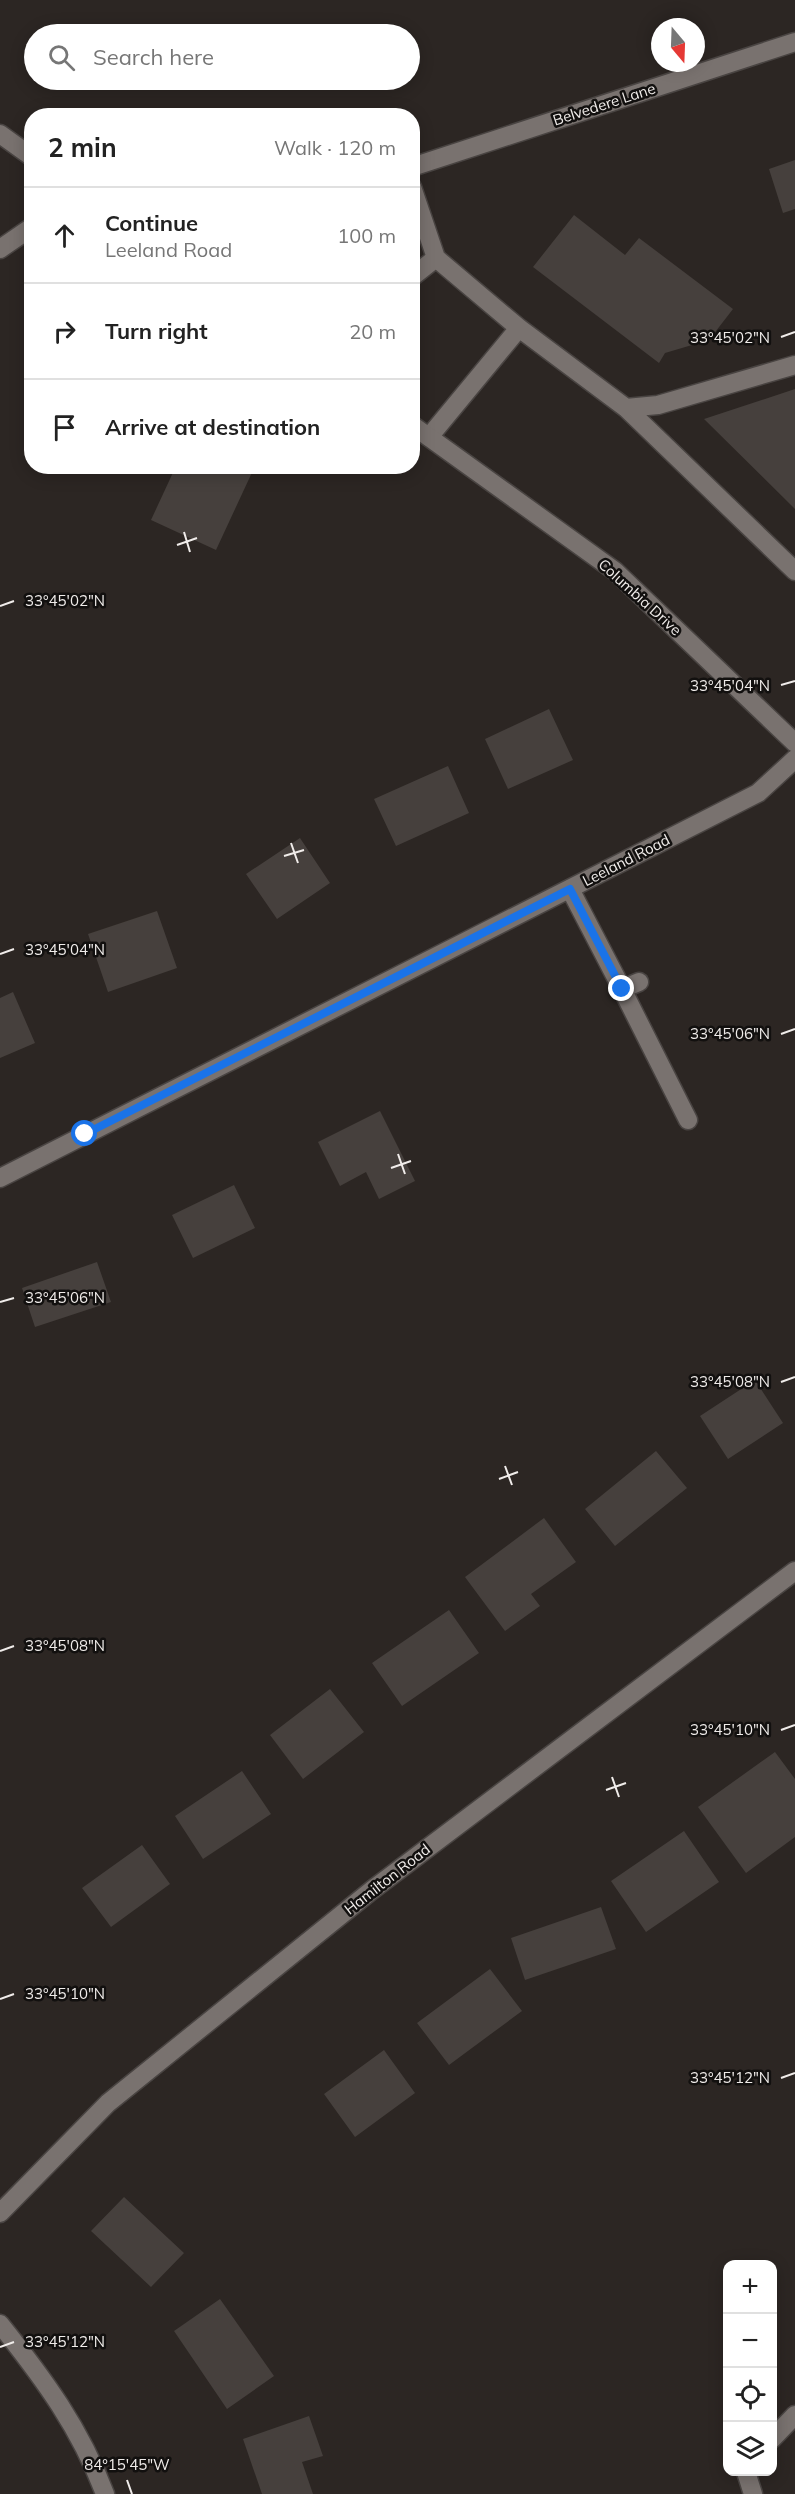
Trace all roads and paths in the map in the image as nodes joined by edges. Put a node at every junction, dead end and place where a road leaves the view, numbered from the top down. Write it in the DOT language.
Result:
graph roads {
  1 [pos="795,42"];
  2 [pos="0,134"];
  3 [pos="24,151"];
  4 [pos="420,164"];
  5 [pos="420,211"];
  6 [pos="24,232"];
  7 [pos="0,249"];
  8 [pos="436,258"];
  9 [pos="420,271"];
  10 [pos="519,328"];
  11 [pos="795,365"];
  12 [pos="626,408"];
  13 [pos="420,431"];
  14 [pos="429,437"];
  15 [pos="795,571"];
  16 [pos="795,743"];
  17 [pos="795,759"];
  18 [pos="570,889"];
  19 [pos="639,982"];
  20 [pos="622,989"];
  21 [pos="688,1120"];
  22 [pos="0,1178"];
  23 [pos="795,1570"];
  24 [pos="0,2213"];
  25 [pos="0,2324"];
  26 [pos="795,2415"];
  27 [pos="777,2434"];
  28 [pos="747,2476"];
  29 [pos="105,2494"];
  30 [pos="753,2494"];
  1 -- 4 [label="street, Belvedere Lane"];
  2 -- 3 [label="street"];
  5 -- 8 [label="street"];
  6 -- 7 [label="street"];
  8 -- 9 [label="street"];
  8 -- 10 [label="street"];
  10 -- 12 [label="street"];
  10 -- 14 [label="street"];
  11 -- 12 [label="street"];
  12 -- 15 [label="street"];
  13 -- 14 [label="street, Columbia Drive"];
  14 -- 16 [label="street, Columbia Drive"];
  17 -- 18 [label="street, Leeland Road"];
  18 -- 20 [label="street"];
  18 -- 22 [label="street, Leeland Road"];
  19 -- 20 [label="street"];
  20 -- 21 [label="street"];
  23 -- 24 [label="street, Hamilton Road"];
  25 -- 29 [label="street"];
  26 -- 27 [label="street"];
  28 -- 30 [label="street"];
}
